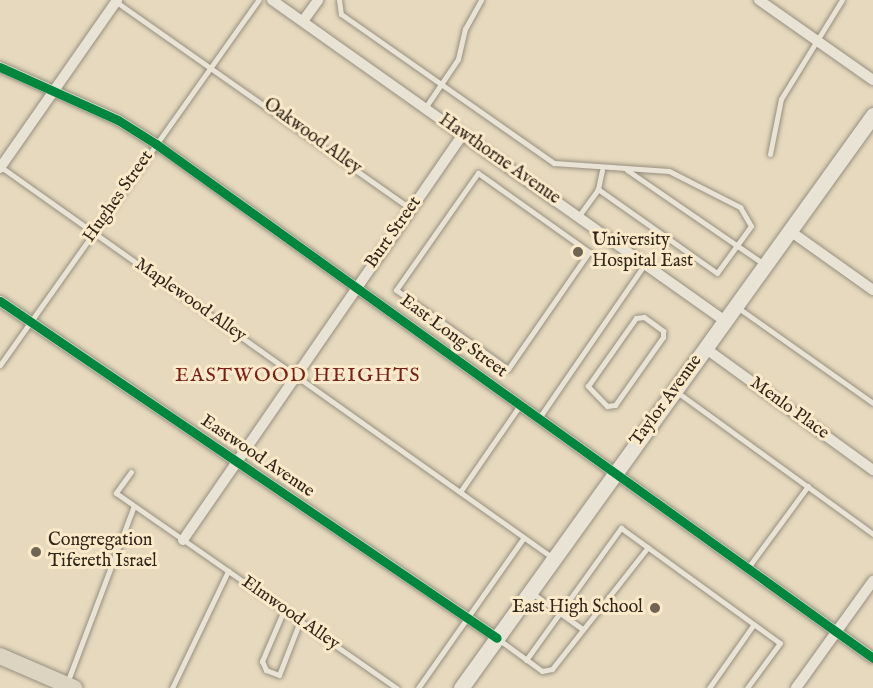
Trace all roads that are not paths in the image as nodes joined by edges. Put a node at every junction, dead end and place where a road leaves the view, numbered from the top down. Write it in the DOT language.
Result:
graph roads {
  1 [pos="116,0"];
  2 [pos="258,0"];
  3 [pos="272,0"];
  4 [pos="318,0"];
  5 [pos="339,0"];
  6 [pos="481,0"];
  7 [pos="759,0"];
  8 [pos="842,0"];
  9 [pos="303,21"];
  10 [pos="816,40"];
  11 [pos="212,65"];
  12 [pos="0,67"];
  13 [pos="873,80"];
  14 [pos="441,84"];
  15 [pos="54,91"];
  16 [pos="425,108"];
  17 [pos="873,115"];
  18 [pos="462,135"];
  19 [pos="156,144"];
  20 [pos="770,154"];
  21 [pos="0,168"];
  22 [pos="625,169"];
  23 [pos="602,170"];
  24 [pos="598,189"];
  25 [pos="411,209"];
  26 [pos="578,217"];
  27 [pos="437,231"];
  28 [pos="790,231"];
  29 [pos="93,233"];
  30 [pos="740,248"];
  31 [pos="645,264"];
  32 [pos="765,265"];
  33 [pos="357,288"];
  34 [pos="873,290"];
  35 [pos="0,301"];
  36 [pos="736,306"];
  37 [pos="725,321"];
  38 [pos="30,322"];
  39 [pos="705,348"];
  40 [pos="612,351"];
  41 [pos="0,365"];
  42 [pos="296,376"];
  43 [pos="675,390"];
  44 [pos="873,403"];
  45 [pos="520,405"];
  46 [pos="539,418"];
  47 [pos="236,464"];
  48 [pos="873,470"];
  49 [pos="131,472"];
  50 [pos="615,474"];
  51 [pos="808,486"];
  52 [pos="460,492"];
  53 [pos="134,506"];
  54 [pos="873,534"];
  55 [pos="524,537"];
  56 [pos="183,540"];
  57 [pos="648,547"];
  58 [pos="555,559"];
  59 [pos="747,568"];
  60 [pos="228,571"];
  61 [pos="873,581"];
  62 [pos="531,592"];
  63 [pos="284,610"];
  64 [pos="559,612"];
  65 [pos="467,618"];
  66 [pos="300,621"];
  67 [pos="753,624"];
  68 [pos="582,628"];
  69 [pos="837,632"];
  70 [pos="497,638"];
  71 [pos="0,656"];
  72 [pos="873,658"];
  73 [pos="526,660"];
  74 [pos="70,686"];
  75 [pos="172,688"];
  76 [pos="397,688"];
  77 [pos="418,688"];
  78 [pos="461,688"];
  79 [pos="709,688"];
  80 [pos="747,688"];
  81 [pos="796,688"];
  1 -- 11 [label="lane, Oakwood Alley"];
  1 -- 15 [label="street"];
  2 -- 11 [label="lane, Hughes Street"];
  3 -- 9 [label="street, Hawthorne Avenue"];
  4 -- 9 [label="street"];
  5 -- 14 [label="lane"];
  6 -- 14 [label="lane"];
  7 -- 10 [label="street"];
  8 -- 10 [label="lane"];
  9 -- 16 [label="street, Hawthorne Avenue"];
  10 -- 13 [label="street"];
  10 -- 20 [label="lane"];
  11 -- 19 [label="lane, Hughes Street"];
  11 -- 25 [label="lane, Oakwood Alley"];
  12 -- 15 [label="street, East Long Street"];
  14 -- 16 [label="lane"];
  14 -- 23 [label="lane"];
  15 -- 19 [label="street, East Long Street"];
  15 -- 21 [label="street"];
  16 -- 18 [label="street, Hawthorne Avenue"];
  17 -- 28 [label="main road, Taylor Avenue"];
  18 -- 25 [label="street, Burt Street"];
  18 -- 26 [label="street, Hawthorne Avenue"];
  19 -- 29 [label="lane, Hughes Street"];
  19 -- 33 [label="street, East Long Street"];
  21 -- 29 [label="lane, Maplewood Alley"];
  22 -- 23 [label="lane"];
  22 -- 30 [label="lane"];
  22 -- 30 [label="lane"];
  23 -- 24 [label="lane"];
  24 -- 26 [label="lane"];
  24 -- 30 [label="lane"];
  25 -- 33 [label="street, Burt Street"];
  26 -- 31 [label="street, Hawthorne Avenue"];
  27 -- 27 [label="lane"];
  28 -- 32 [label="main road, Taylor Avenue"];
  28 -- 34 [label="street"];
  29 -- 38 [label="lane, Hughes Street"];
  29 -- 42 [label="lane, Maplewood Alley"];
  30 -- 32 [label="lane"];
  31 -- 37 [label="street, Hawthorne Avenue"];
  31 -- 46 [label="lane"];
  32 -- 36 [label="main road, Taylor Avenue"];
  33 -- 42 [label="street, Burt Street"];
  33 -- 45 [label="street, East Long Street"];
  35 -- 38 [label="street, Eastwood Avenue"];
  36 -- 37 [label="main road, Taylor Avenue"];
  36 -- 44 [label="lane"];
  37 -- 39 [label="main road, Taylor Avenue"];
  38 -- 41 [label="lane, Hughes Street"];
  38 -- 47 [label="street, Eastwood Avenue"];
  39 -- 43 [label="main road, Taylor Avenue"];
  39 -- 48 [label="street, Menlo Place"];
  40 -- 40 [label="lane"];
  42 -- 47 [label="street, Burt Street"];
  42 -- 52 [label="lane, Maplewood Alley"];
  43 -- 50 [label="main road, Taylor Avenue"];
  43 -- 51 [label="lane"];
  45 -- 46 [label="street, East Long Street"];
  45 -- 52 [label="lane"];
  46 -- 50 [label="street, East Long Street"];
  47 -- 56 [label="street, Burt Street"];
  47 -- 65 [label="street, Eastwood Avenue"];
  49 -- 53 [label="lane"];
  50 -- 58 [label="main road, Taylor Avenue"];
  50 -- 59 [label="street, East Long Street"];
  51 -- 54 [label="lane"];
  51 -- 59 [label="lane"];
  52 -- 55 [label="lane, Maplewood Alley"];
  53 -- 56 [label="lane, Elmwood Alley"];
  53 -- 74 [label="lane"];
  55 -- 58 [label="lane, Maplewood Alley"];
  55 -- 65 [label="lane"];
  56 -- 60 [label="lane, Elmwood Alley"];
  57 -- 64 [label="lane"];
  57 -- 67 [label="lane"];
  57 -- 68 [label="lane"];
  58 -- 62 [label="main road, Taylor Avenue"];
  59 -- 69 [label="street, East Long Street"];
  60 -- 63 [label="lane, Elmwood Alley"];
  60 -- 75 [label="lane"];
  61 -- 69 [label="street"];
  62 -- 64 [label="lane"];
  62 -- 70 [label="main road, Taylor Avenue"];
  63 -- 66 [label="lane, Elmwood Alley"];
  63 -- 66 [label="lane"];
  64 -- 68 [label="lane"];
  64 -- 73 [label="lane"];
  65 -- 70 [label="street, Eastwood Avenue"];
  65 -- 77 [label="lane"];
  66 -- 76 [label="lane, Elmwood Alley"];
  67 -- 79 [label="lane"];
  67 -- 80 [label="lane"];
  68 -- 73 [label="lane"];
  69 -- 72 [label="street, East Long Street"];
  69 -- 81 [label="street"];
  70 -- 73 [label="lane"];
  70 -- 78 [label="main road, Taylor Avenue"];
  71 -- 74 [label="main road"];
}
